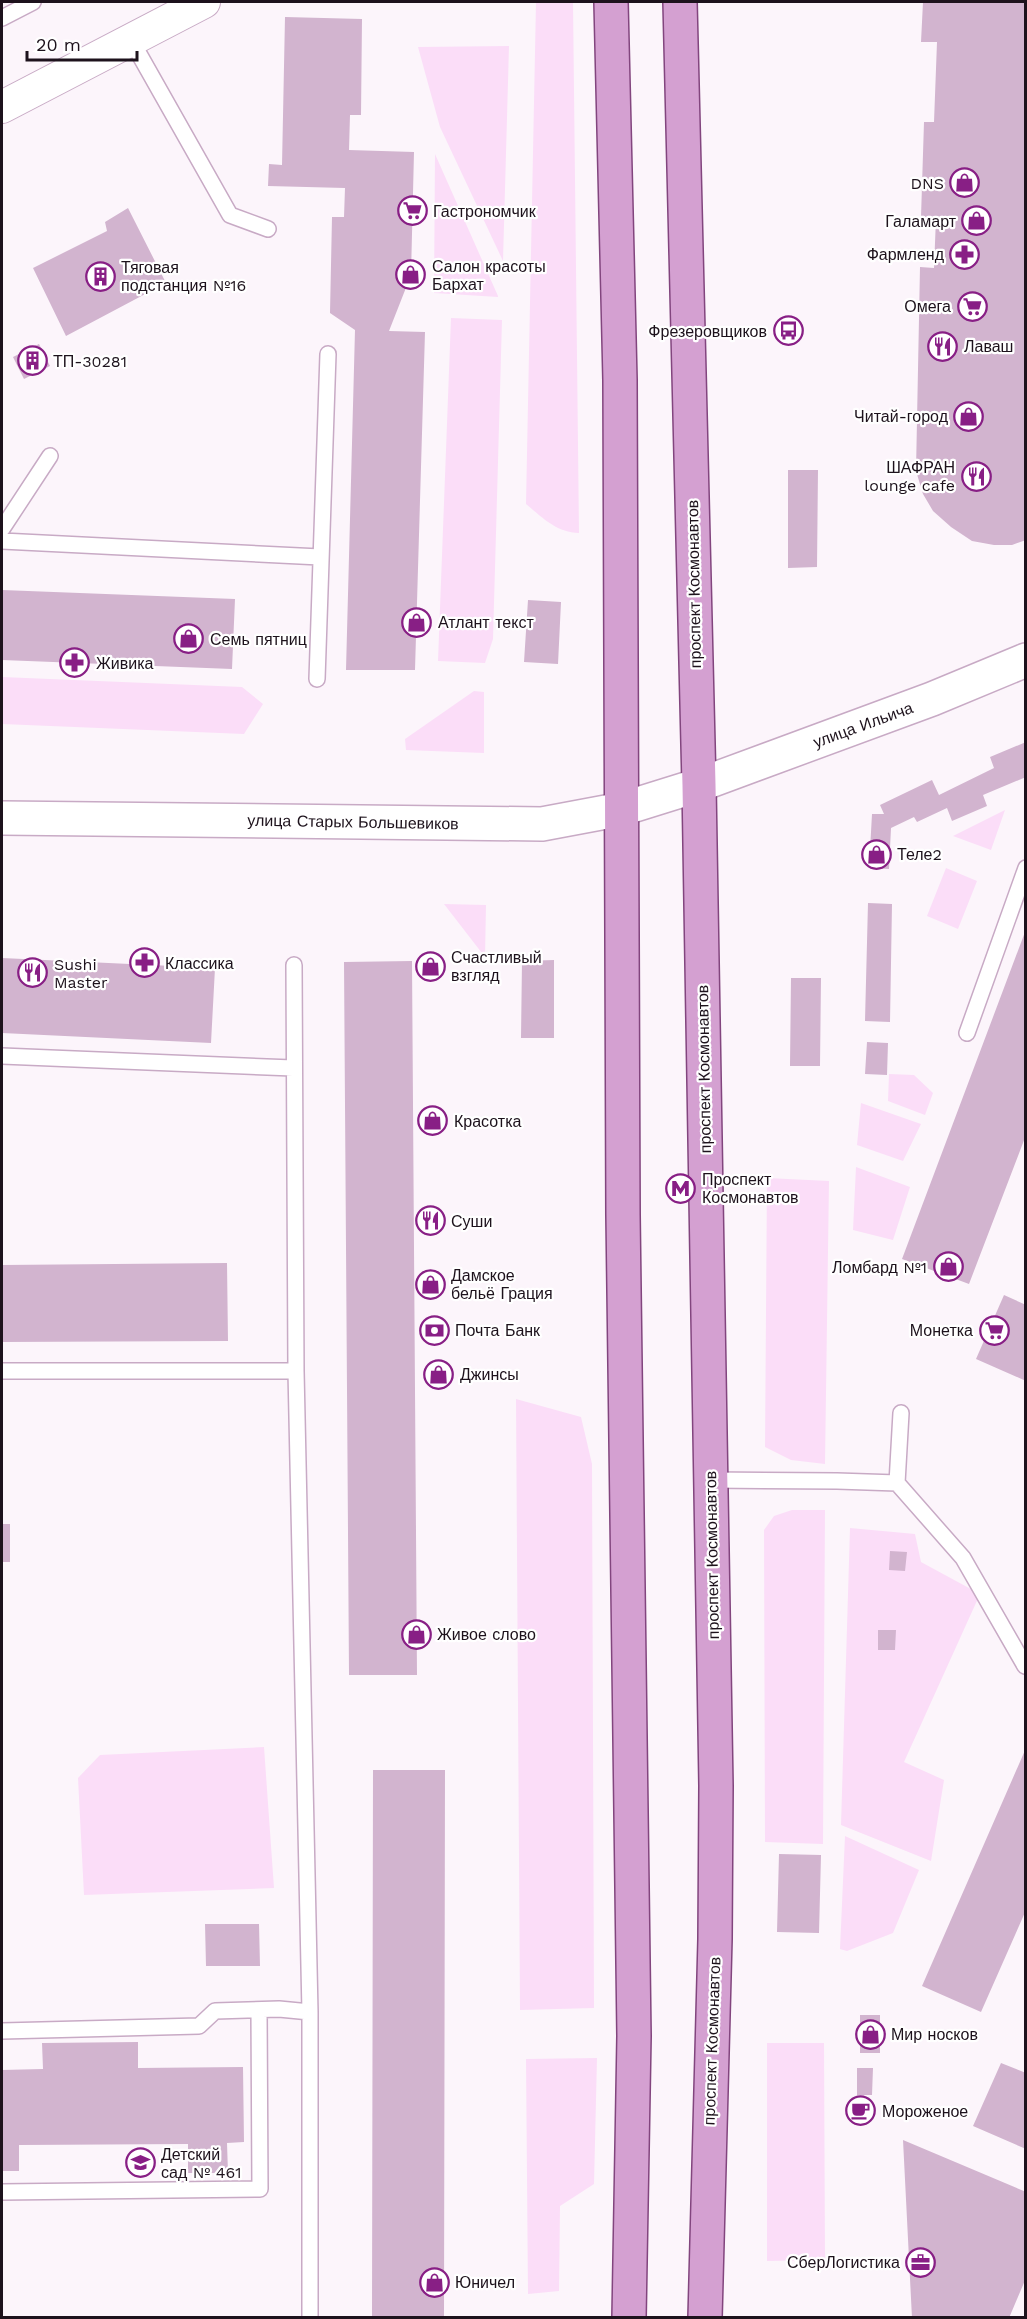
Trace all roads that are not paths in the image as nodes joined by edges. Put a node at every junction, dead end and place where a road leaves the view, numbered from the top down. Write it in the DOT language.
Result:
graph roads {
  1 [pos="33,2"];
  2 [pos="204,2"];
  3 [pos="612,2"];
  4 [pos="680,2"];
  5 [pos="2,18"];
  6 [pos="130,38"];
  7 [pos="2,107"];
  8 [pos="268,229"];
  9 [pos="328,354"];
  10 [pos="50,456"];
  11 [pos="2,529"];
  12 [pos="2,542"];
  13 [pos="320,557"];
  14 [pos="1026,660"];
  15 [pos="316,679"];
  16 [pos="699,785"];
  17 [pos="622,809"];
  18 [pos="2,818"];
  19 [pos="1026,868"];
  20 [pos="294,965"];
  21 [pos="967,1033"];
  22 [pos="2,1056"];
  23 [pos="293,1068"];
  24 [pos="2,1371"];
  25 [pos="296,1371"];
  26 [pos="901,1413"];
  27 [pos="711,1480"];
  28 [pos="897,1484"];
  29 [pos="1026,1665"];
  30 [pos="259,2010"];
  31 [pos="310,2012"];
  32 [pos="2,2031"];
  33 [pos="2,2192"];
  34 [pos="310,2318"];
  35 [pos="629,2318"];
  36 [pos="705,2318"];
  1 -- 5 [label="lane"];
  2 -- 6 [label="street"];
  3 -- 17 [label="main road"];
  4 -- 16 [label="main road, проспект Космонавтов"];
  6 -- 7 [label="street"];
  6 -- 8 [label="lane"];
  9 -- 13 [label="lane"];
  10 -- 11 [label="lane"];
  12 -- 13 [label="lane"];
  13 -- 15 [label="lane"];
  14 -- 16 [label="main road, улица Ильича"];
  16 -- 17 [label="main road, улица Старых Большевиков"];
  16 -- 27 [label="main road, проспект Космонавтов"];
  17 -- 18 [label="main road, улица Старых Большевиков"];
  17 -- 35 [label="main road"];
  19 -- 21 [label="lane"];
  20 -- 23 [label="lane"];
  22 -- 23 [label="lane"];
  23 -- 25 [label="lane"];
  24 -- 25 [label="lane"];
  25 -- 31 [label="lane"];
  26 -- 28 [label="lane"];
  27 -- 28 [label="lane"];
  27 -- 36 [label="main road, проспект Космонавтов"];
  28 -- 29 [label="lane"];
  30 -- 31 [label="lane"];
  30 -- 32 [label="lane"];
  30 -- 33 [label="lane"];
  31 -- 34 [label="lane"];
}
